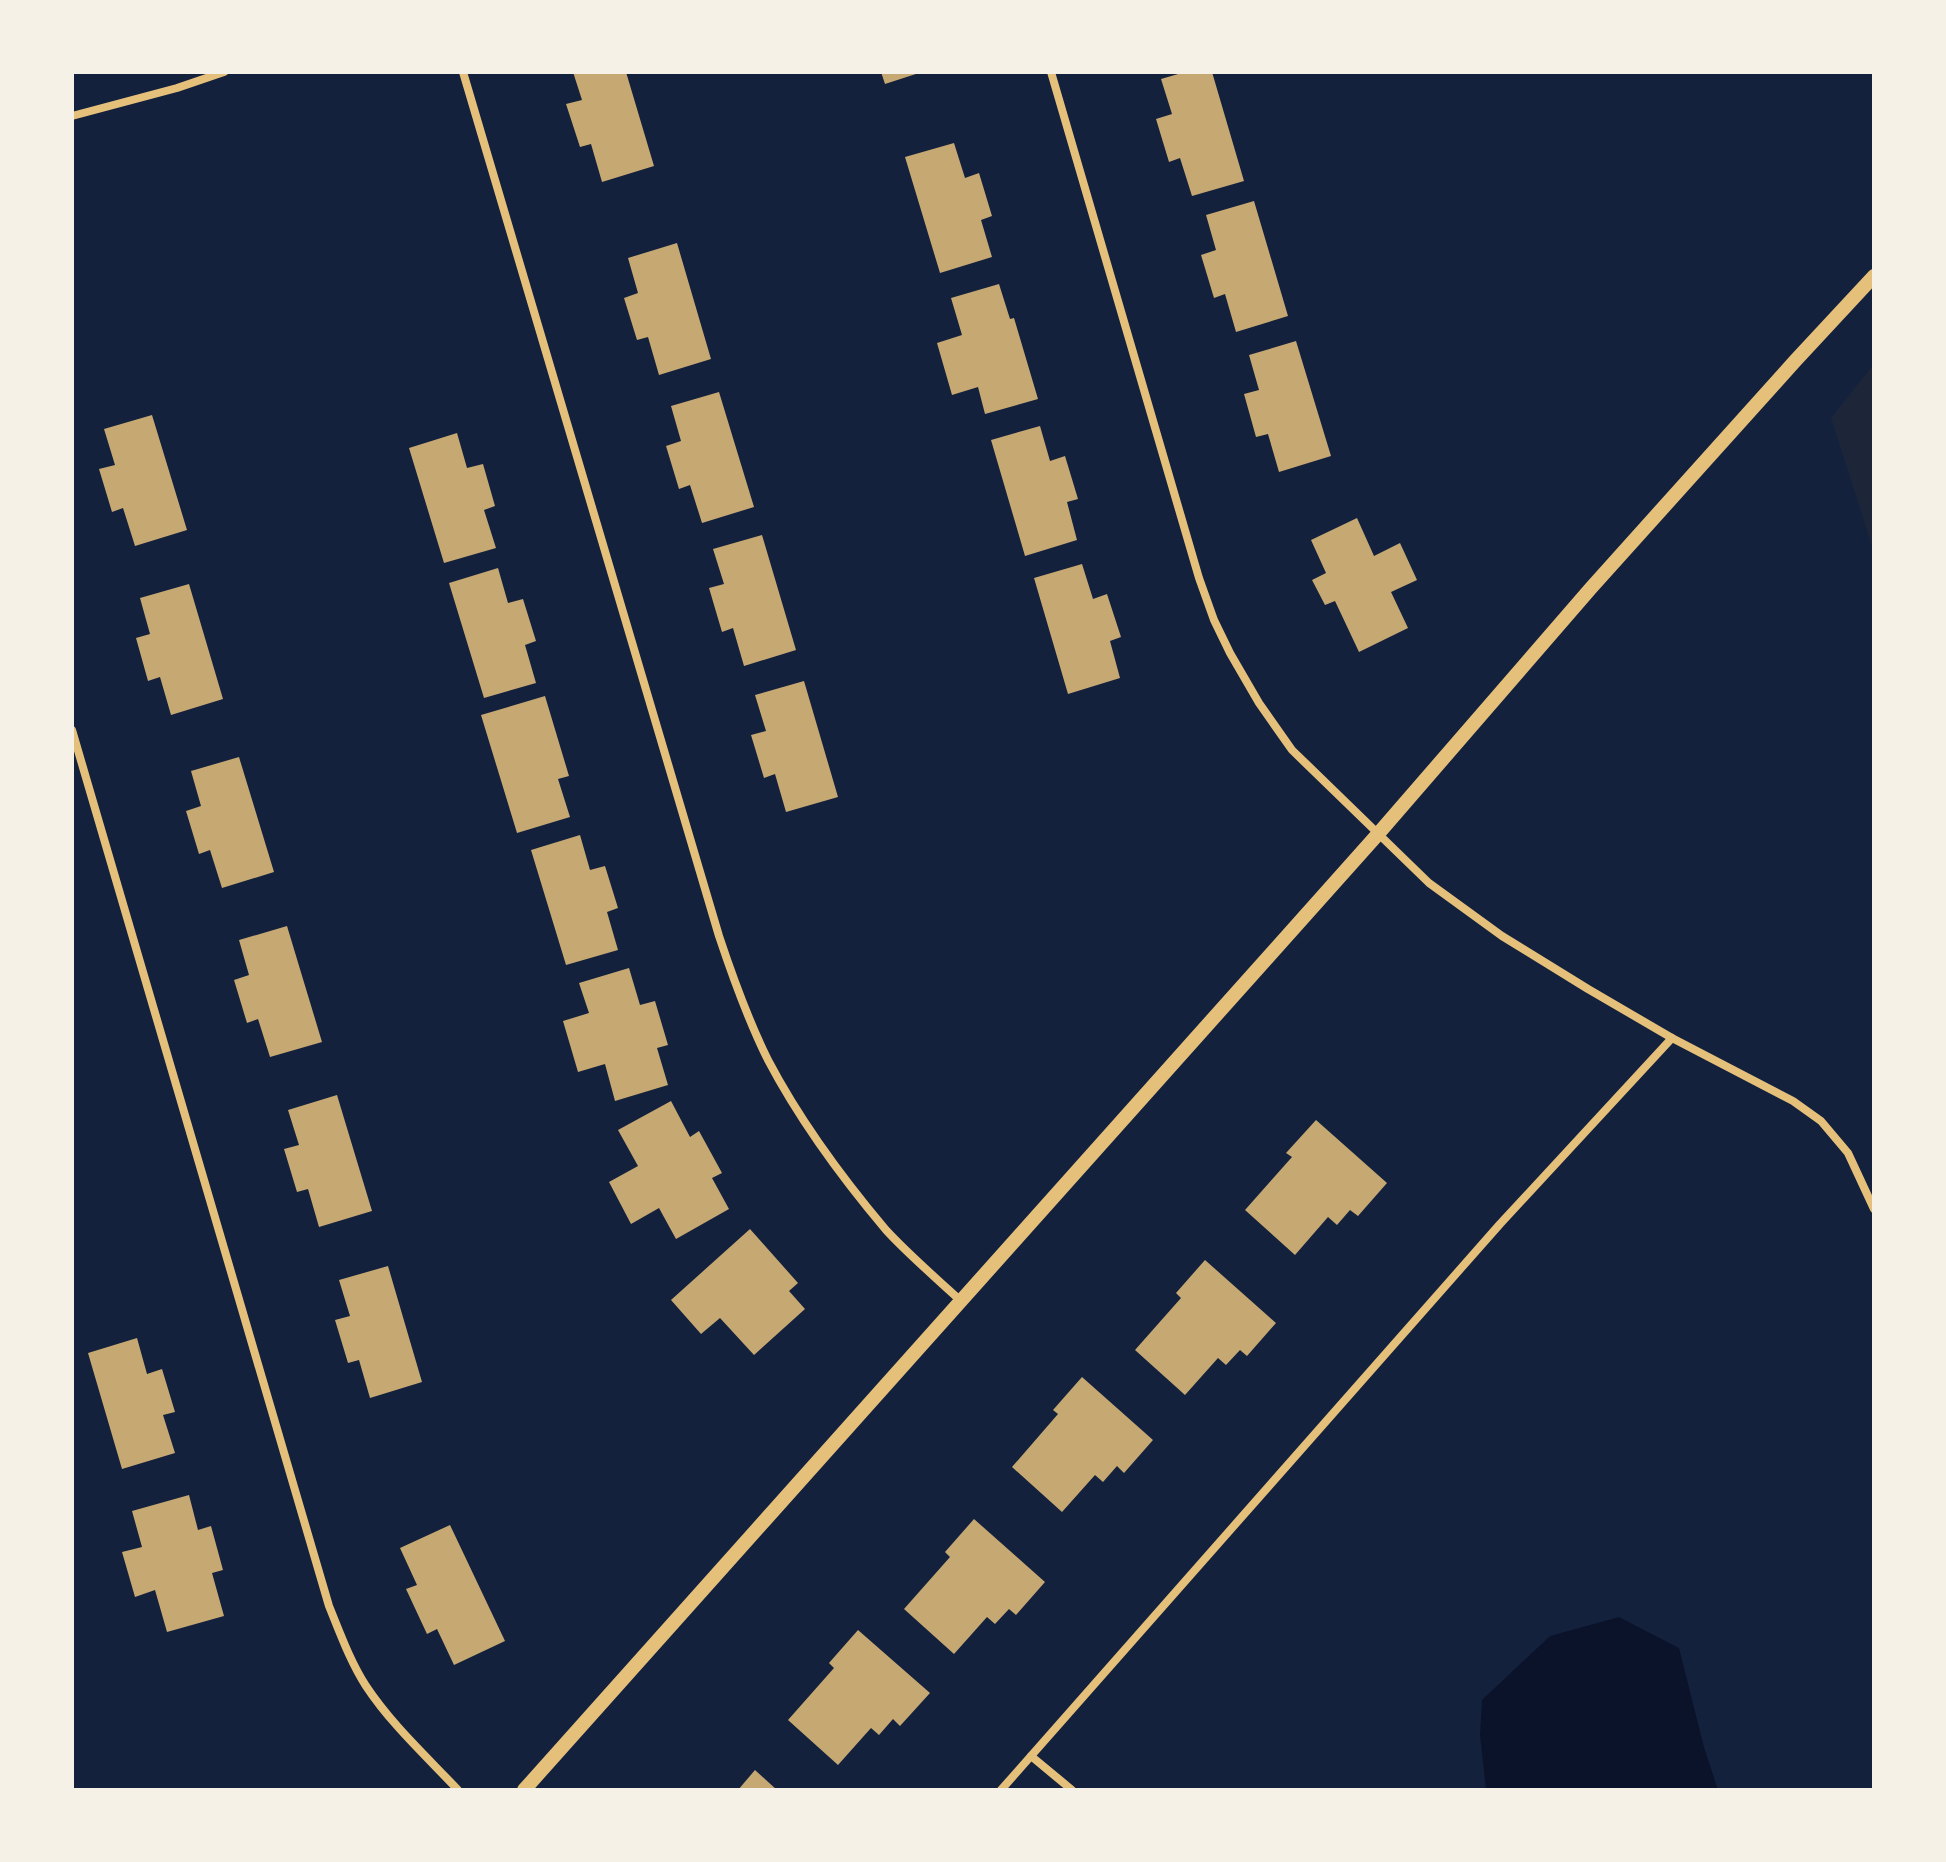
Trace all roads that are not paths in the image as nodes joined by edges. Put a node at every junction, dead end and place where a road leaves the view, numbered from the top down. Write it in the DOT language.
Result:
graph roads {
  1 [pos="224,72"];
  2 [pos="463,72"];
  3 [pos="1051,72"];
  4 [pos="72,116"];
  5 [pos="1874,276"];
  6 [pos="72,730"];
  7 [pos="1378,834"];
  8 [pos="1672,1038"];
  9 [pos="1874,1209"];
  10 [pos="961,1301"];
  11 [pos="1031,1756"];
  12 [pos="458,1790"];
  13 [pos="524,1790"];
  14 [pos="1001,1790"];
  15 [pos="1072,1790"];
  1 -- 4 [label="street"];
  2 -- 10 [label="street"];
  3 -- 7 [label="street"];
  5 -- 7 [label="street"];
  6 -- 12 [label="street"];
  7 -- 8 [label="street"];
  7 -- 10 [label="street"];
  8 -- 9 [label="street"];
  8 -- 11 [label="street"];
  10 -- 13 [label="street"];
  11 -- 14 [label="street"];
  11 -- 15 [label="street"];
}
